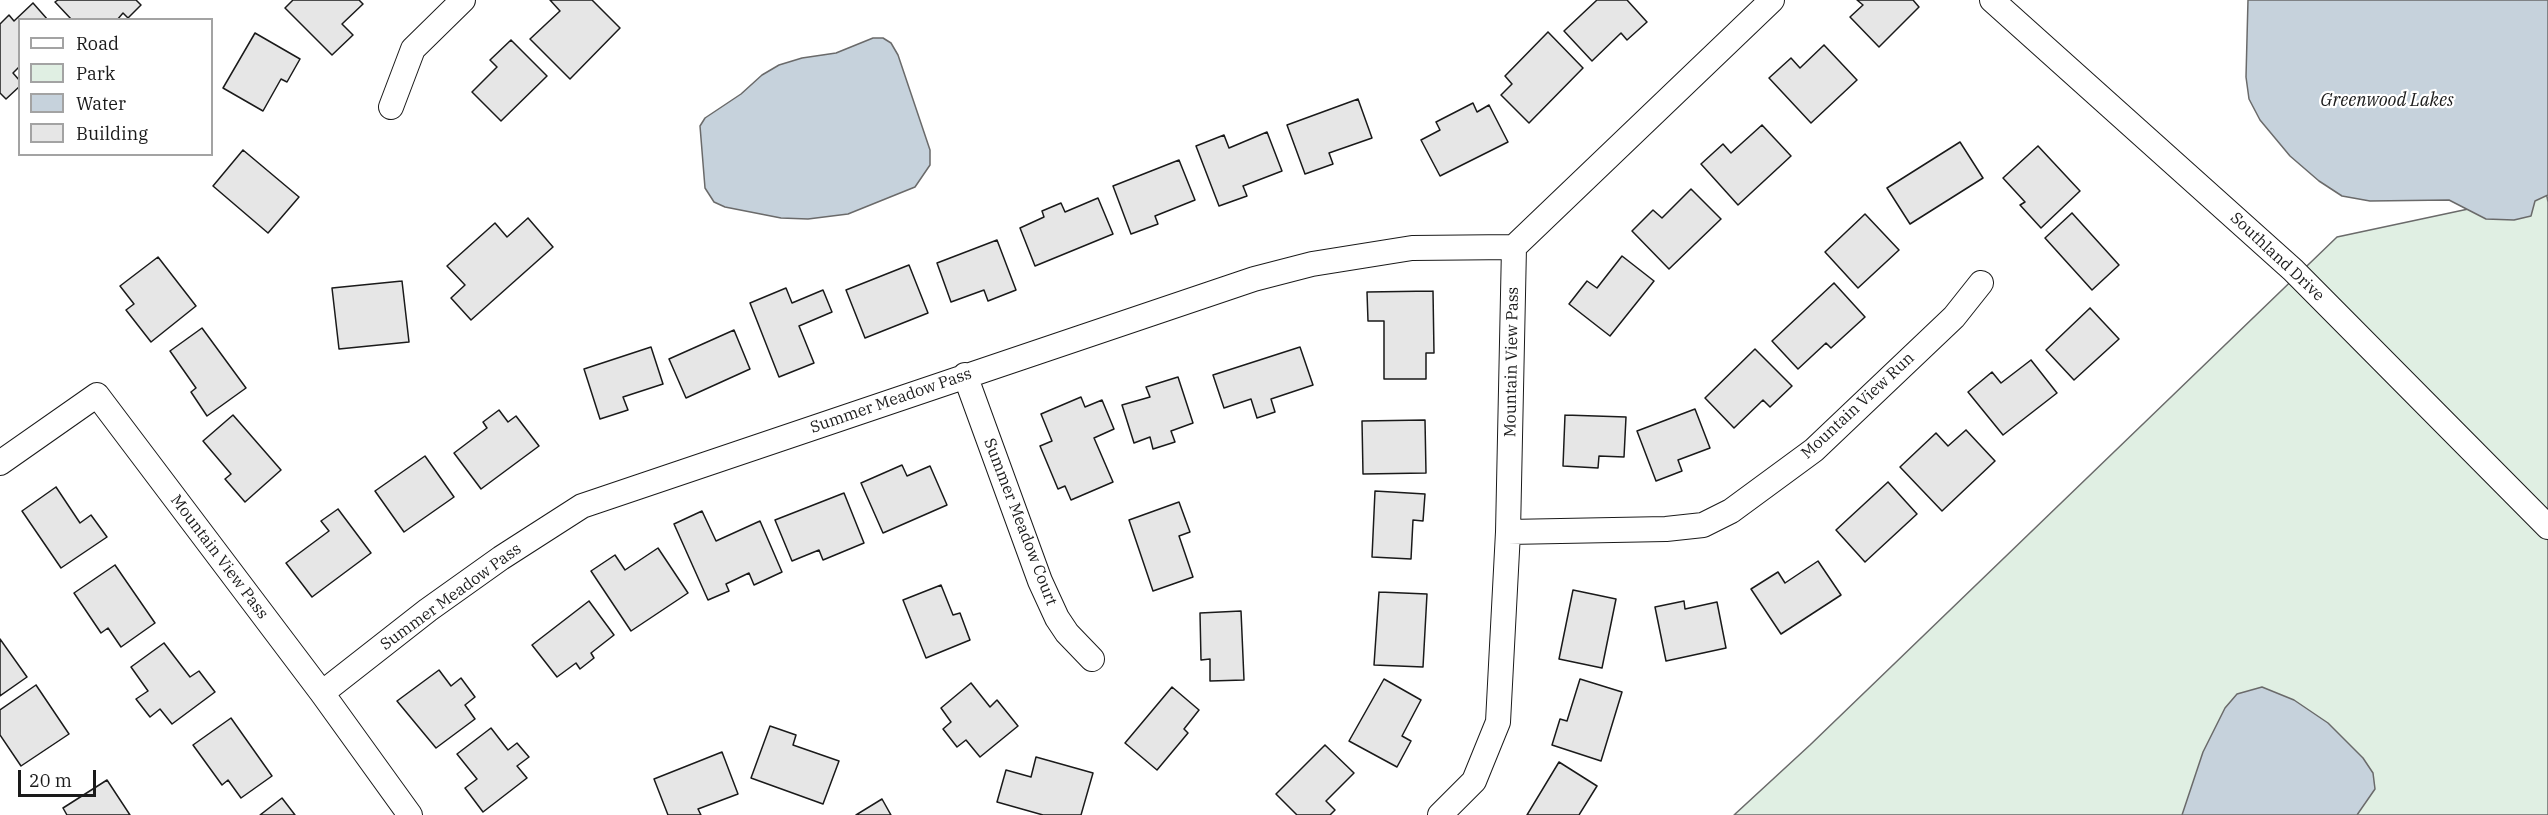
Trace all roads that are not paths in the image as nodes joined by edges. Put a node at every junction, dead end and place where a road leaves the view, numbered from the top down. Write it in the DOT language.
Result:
graph roads {
  1 [pos="463,0"];
  2 [pos="1772,0"];
  3 [pos="1992,0"];
  4 [pos="391,107"];
  5 [pos="1514,247"];
  6 [pos="1982,283"];
  7 [pos="965,375"];
  8 [pos="0,463"];
  9 [pos="2548,527"];
  10 [pos="1509,532"];
  11 [pos="1092,659"];
  12 [pos="322,693"];
  13 [pos="410,815"];
  14 [pos="1440,815"];
  1 -- 4 [label="street"];
  2 -- 5 [label="street"];
  3 -- 9 [label="street, Southland Drive"];
  5 -- 7 [label="street, Summer Meadow Pass"];
  5 -- 10 [label="street, Mountain View Pass"];
  6 -- 10 [label="street, Mountain View Run"];
  7 -- 11 [label="street, Summer Meadow Court"];
  7 -- 12 [label="street, Summer Meadow Pass"];
  8 -- 12 [label="street, Mountain View Pass"];
  10 -- 14 [label="street, Mountain View Pass"];
  12 -- 13 [label="street, Mountain View Pass"];
}
